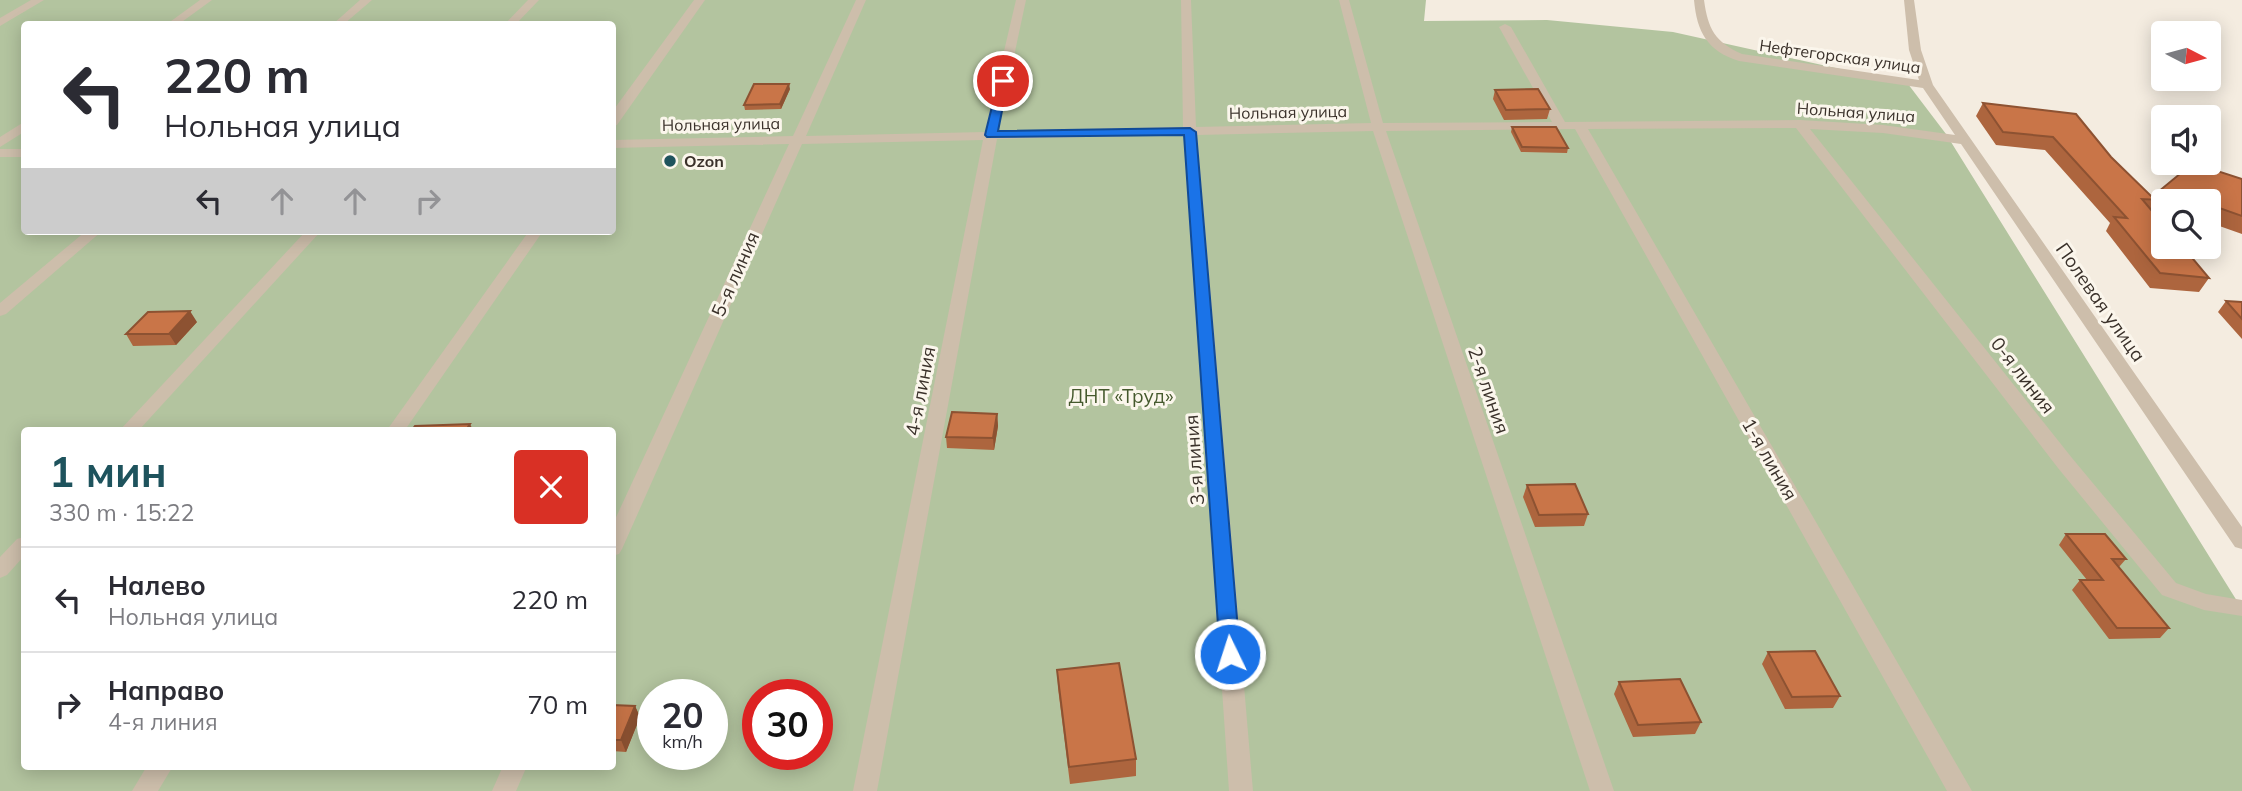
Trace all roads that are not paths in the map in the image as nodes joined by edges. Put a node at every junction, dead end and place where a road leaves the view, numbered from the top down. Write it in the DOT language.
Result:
graph roads {
  1 [pos="39,0"];
  2 [pos="207,0"];
  3 [pos="367,0"];
  4 [pos="534,0"];
  5 [pos="699,0"];
  6 [pos="860,0"];
  7 [pos="1021,0"];
  8 [pos="1186,0"];
  9 [pos="1344,0"];
  10 [pos="1699,0"];
  11 [pos="1909,0"];
  12 [pos="176,21"];
  13 [pos="342,21"];
  14 [pos="513,21"];
  15 [pos="0,23"];
  16 [pos="1505,27"];
  17 [pos="1927,85"];
  18 [pos="616,116"];
  19 [pos="1800,124"];
  20 [pos="1378,127"];
  21 [pos="1571,127"];
  22 [pos="21,128"];
  23 [pos="1190,132"];
  24 [pos="991,135"];
  25 [pos="796,139"];
  26 [pos="1963,140"];
  27 [pos="0,143"];
  28 [pos="616,144"];
  29 [pos="0,153"];
  30 [pos="21,153"];
  31 [pos="89,235"];
  32 [pos="310,235"];
  33 [pos="533,235"];
  34 [pos="0,311"];
  35 [pos="133,427"];
  36 [pos="398,427"];
  37 [pos="616,540"];
  38 [pos="2242,542"];
  39 [pos="21,547"];
  40 [pos="0,570"];
  41 [pos="2242,608"];
  42 [pos="158,770"];
  43 [pos="513,770"];
  44 [pos="144,791"];
  45 [pos="505,791"];
  46 [pos="865,791"];
  47 [pos="1241,791"];
  48 [pos="1602,791"];
  49 [pos="1960,791"];
  1 -- 15 [label="street"];
  2 -- 12 [label="street"];
  3 -- 13 [label="street"];
  4 -- 14 [label="street"];
  5 -- 18 [label="street"];
  6 -- 25 [label="street, 5-я линия"];
  7 -- 24 [label="street, 4-я линия"];
  8 -- 23 [label="street, 3-я линия"];
  9 -- 20 [label="street, 2-я линия"];
  10 -- 17 [label="street, Нефтегорская улица"];
  11 -- 17 [label="street, Нефтегорская улица"];
  16 -- 21 [label="street, 1-я линия"];
  17 -- 26 [label="street, Полевая улица"];
  19 -- 21 [label="street, Нольная улица"];
  19 -- 26 [label="street, Нольная улица"];
  19 -- 41 [label="street, 0-я линия"];
  20 -- 21 [label="street, Нольная улица"];
  20 -- 23 [label="street, Нольная улица"];
  20 -- 48 [label="street, 2-я линия"];
  21 -- 49 [label="street, 1-я линия"];
  22 -- 27 [label="street"];
  23 -- 24 [label="street, Нольная улица"];
  23 -- 47 [label="street, 3-я линия"];
  24 -- 25 [label="street, Нольная улица"];
  24 -- 46 [label="street, 4-я линия"];
  25 -- 28 [label="street, Нольная улица"];
  25 -- 37 [label="street, 5-я линия"];
  26 -- 38 [label="street, Полевая улица"];
  29 -- 30 [label="street"];
  31 -- 34 [label="street"];
  32 -- 35 [label="street"];
  33 -- 36 [label="street"];
  39 -- 40 [label="street"];
  42 -- 44 [label="street"];
  43 -- 45 [label="street"];
}
